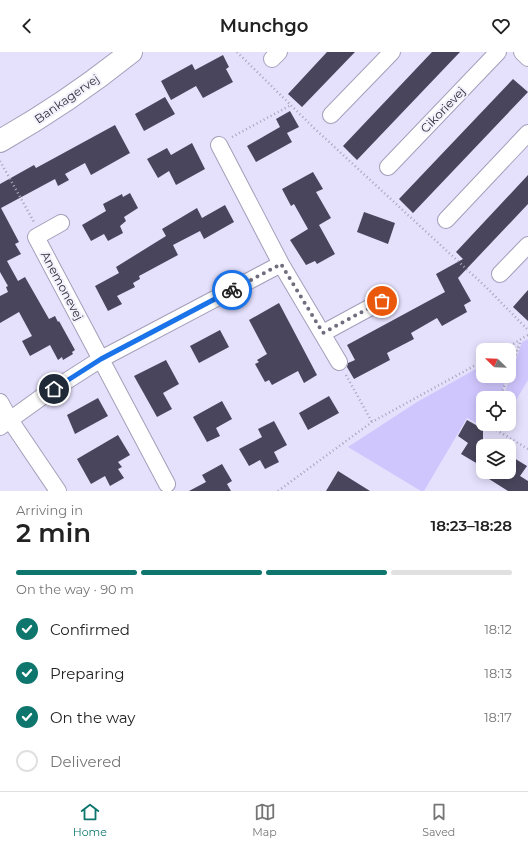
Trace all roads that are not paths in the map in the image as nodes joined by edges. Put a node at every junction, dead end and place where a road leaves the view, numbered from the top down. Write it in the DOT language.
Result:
graph roads {
  1 [pos="130,52"];
  2 [pos="392,52"];
  3 [pos="498,52"];
  4 [pos="522,52"];
  5 [pos="528,58"];
  6 [pos="331,115"];
  7 [pos="528,133"];
  8 [pos="0,141"];
  9 [pos="219,145"];
  10 [pos="388,167"];
  11 [pos="446,220"];
  12 [pos="61,224"];
  13 [pos="528,245"];
  14 [pos="281,264"];
  15 [pos="500,274"];
  16 [pos="382,301"];
  17 [pos="323,333"];
  18 [pos="101,359"];
  19 [pos="338,362"];
  20 [pos="0,402"];
  21 [pos="5,423"];
  22 [pos="167,484"];
  23 [pos="58,491"];
  1 -- 8 [label="street, Bankagervej"];
  2 -- 6 [label="street"];
  3 -- 10 [label="street, Cikorievej"];
  4 -- 5 [label="street"];
  7 -- 11 [label="street"];
  9 -- 14 [label="street"];
  12 -- 18 [label="street, Anemonevej"];
  13 -- 15 [label="street"];
  14 -- 17 [label="street"];
  14 -- 18 [label="street"];
  16 -- 17 [label="street"];
  17 -- 19 [label="street"];
  18 -- 21 [label="street"];
  18 -- 22 [label="street, Anemonevej"];
  20 -- 21 [label="street"];
  21 -- 23 [label="street"];
}
